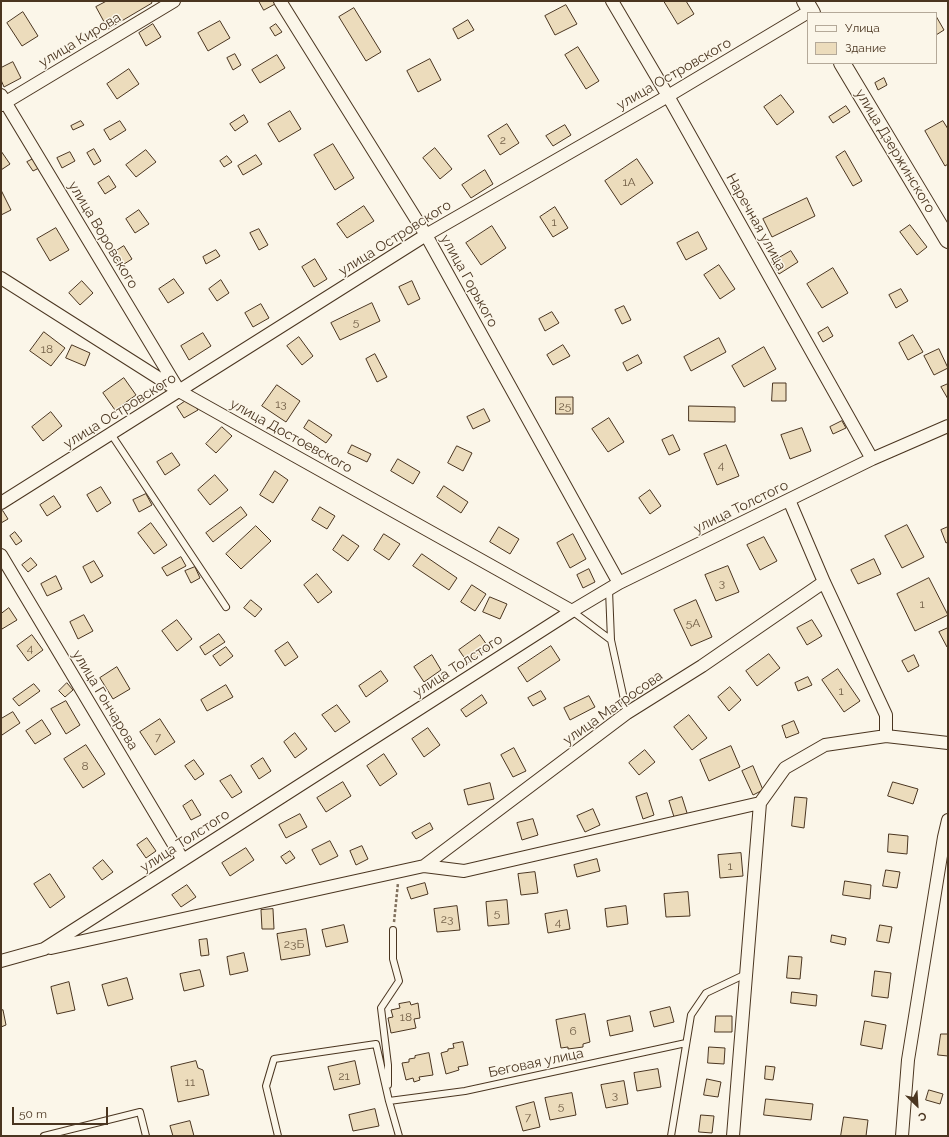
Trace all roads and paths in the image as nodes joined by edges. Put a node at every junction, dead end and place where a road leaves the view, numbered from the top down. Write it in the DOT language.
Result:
graph roads {
  1 [pos="174,1"];
  2 [pos="280,1"];
  3 [pos="612,1"];
  4 [pos="809,8"];
  5 [pos="843,64"];
  6 [pos="668,96"];
  7 [pos="2,101"];
  8 [pos="426,235"];
  9 [pos="948,240"];
  10 [pos="1,278"];
  11 [pos="179,391"];
  12 [pos="948,426"];
  13 [pos="111,434"];
  14 [pos="872,459"];
  15 [pos="789,500"];
  16 [pos="1,503"];
  17 [pos="1,555"];
  18 [pos="824,582"];
  19 [pos="614,586"];
  20 [pos="226,608"];
  21 [pos="572,611"];
  22 [pos="611,640"];
  23 [pos="626,713"];
  24 [pos="886,736"];
  25 [pos="948,743"];
  26 [pos="760,803"];
  27 [pos="948,820"];
  28 [pos="183,860"];
  29 [pos="424,866"];
  30 [pos="397,895"];
  31 [pos="393,930"];
  32 [pos="44,949"];
  33 [pos="1,961"];
  34 [pos="746,974"];
  35 [pos="686,1042"];
  36 [pos="389,1101"];
  37 [pos="44,1136"];
  38 [pos="146,1136"];
  39 [pos="278,1136"];
  40 [pos="399,1136"];
  41 [pos="671,1136"];
  42 [pos="733,1136"];
  43 [pos="902,1136"];
  1 -- 7 [label="street, улица Кирова"];
  2 -- 8 [label="street, улица Горького"];
  3 -- 6 [label="street, Наречная улица"];
  4 -- 6 [label="street, улица Островского"];
  5 -- 9 [label="street, улица Дзержинского"];
  6 -- 8 [label="street, улица Островского"];
  6 -- 14 [label="street, Наречная улица"];
  7 -- 11 [label="street, улица Воровского"];
  8 -- 11 [label="street, улица Островского"];
  8 -- 19 [label="street, улица Горького"];
  10 -- 11 [label="street, улица Достоевского"];
  11 -- 13 [label="street, улица Островского"];
  11 -- 21 [label="street, улица Достоевского"];
  12 -- 14 [label="street, улица Толстого"];
  13 -- 16 [label="street, улица Островского"];
  13 -- 20 [label="lane"];
  14 -- 15 [label="street, улица Толстого"];
  15 -- 18 [label="street"];
  15 -- 19 [label="street, улица Толстого"];
  17 -- 28 [label="street, улица Гончарова"];
  18 -- 23 [label="street, улица Матросова"];
  18 -- 24 [label="street"];
  19 -- 21 [label="street, улица Толстого"];
  19 -- 22 [label="lane"];
  21 -- 22 [label="lane"];
  21 -- 28 [label="street, улица Толстого"];
  22 -- 23 [label="lane"];
  23 -- 29 [label="street, улица Матросова"];
  24 -- 25 [label="street"];
  24 -- 26 [label="street"];
  26 -- 29 [label="street"];
  26 -- 34 [label="street"];
  27 -- 43 [label="street"];
  28 -- 32 [label="street, улица Толстого"];
  29 -- 32 [label="street"];
  30 -- 31 [label="path"];
  31 -- 36 [label="lane"];
  32 -- 33 [label="street, улица Толстого"];
  34 -- 35 [label="lane"];
  34 -- 42 [label="street"];
  35 -- 36 [label="lane, Беговая улица"];
  35 -- 41 [label="lane"];
  36 -- 39 [label="lane"];
  36 -- 40 [label="lane"];
  37 -- 38 [label="lane"];
}
